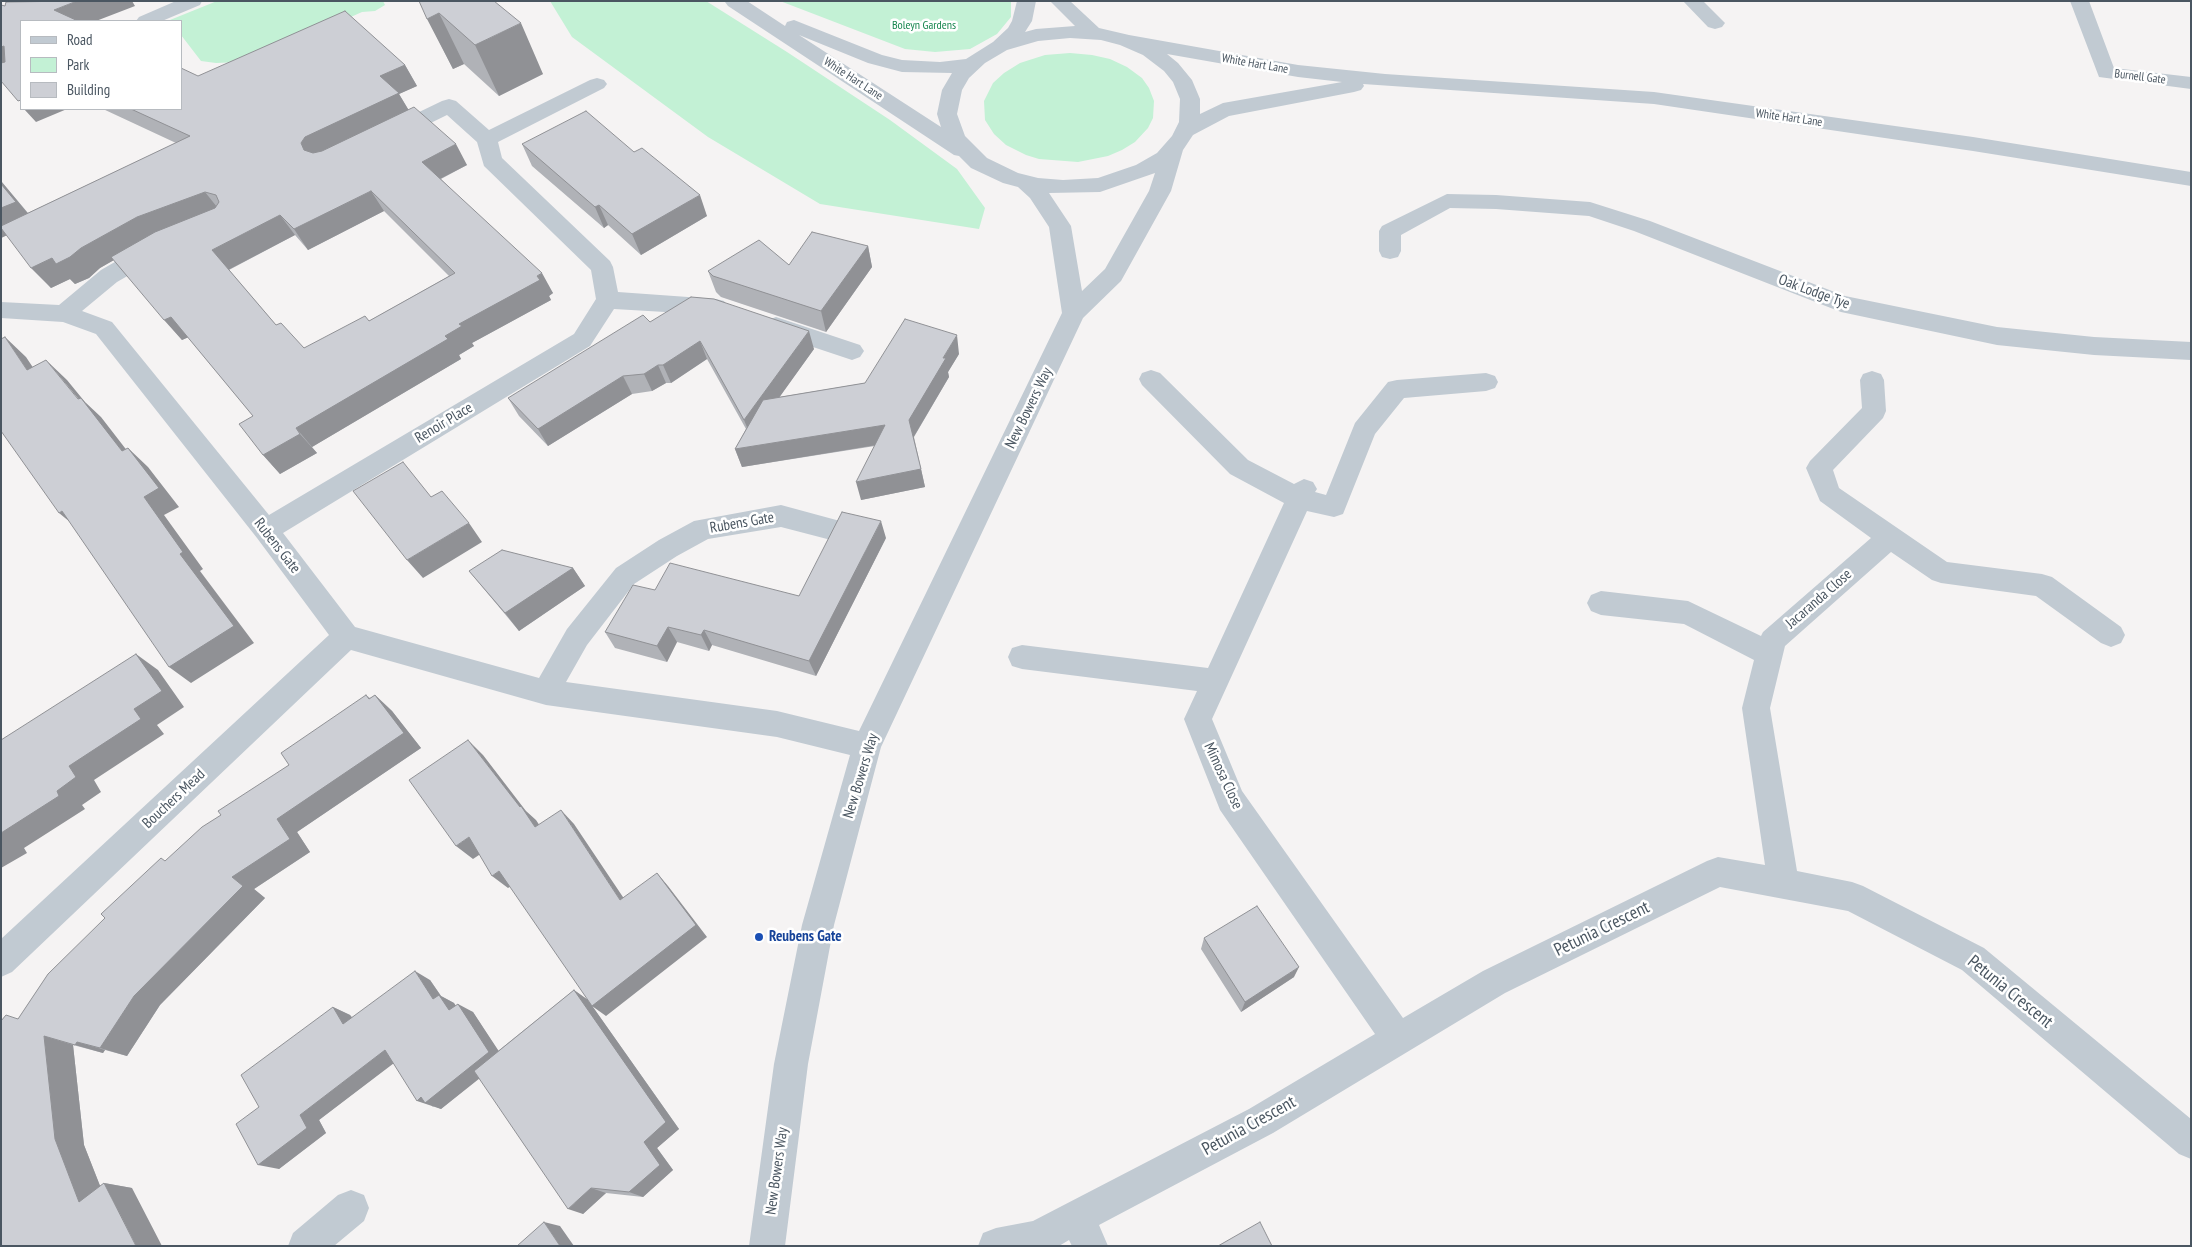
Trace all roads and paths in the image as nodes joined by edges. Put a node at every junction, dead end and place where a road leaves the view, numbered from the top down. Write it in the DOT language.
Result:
graph roads {
  1 [pos="194,1"];
  2 [pos="735,1"];
  3 [pos="1027,1"];
  4 [pos="1059,1"];
  5 [pos="1692,1"];
  6 [pos="2079,1"];
  7 [pos="148,20"];
  8 [pos="1715,23"];
  9 [pos="1093,33"];
  10 [pos="1127,40"];
  11 [pos="1000,46"];
  12 [pos="970,65"];
  13 [pos="1385,80"];
  14 [pos="2191,83"];
  15 [pos="597,84"];
  16 [pos="1186,130"];
  17 [pos="487,139"];
  18 [pos="379,140"];
  19 [pos="1174,148"];
  20 [pos="971,156"];
  21 [pos="2191,179"];
  22 [pos="1026,182"];
  23 [pos="172,242"];
  24 [pos="1390,251"];
  25 [pos="608,300"];
  26 [pos="3,312"];
  27 [pos="1074,313"];
  28 [pos="64,314"];
  29 [pos="852,351"];
  30 [pos="2191,351"];
  31 [pos="1151,379"];
  32 [pos="1872,380"];
  33 [pos="1486,382"];
  34 [pos="1301,494"];
  35 [pos="830,529"];
  36 [pos="266,530"];
  37 [pos="1890,537"];
  38 [pos="1601,604"];
  39 [pos="2111,635"];
  40 [pos="346,637"];
  41 [pos="1769,654"];
  42 [pos="1022,657"];
  43 [pos="1215,681"];
  44 [pos="546,692"];
  45 [pos="867,746"];
  46 [pos="1782,882"];
  47 [pos="1,961"];
  48 [pos="1398,1039"];
  49 [pos="2191,1142"];
  50 [pos="351,1208"];
  51 [pos="1084,1231"];
  52 [pos="306,1246"];
  53 [pos="767,1246"];
  54 [pos="996,1246"];
  1 -- 7 [label="street"];
  2 -- 12 [label="street, White Hart Lane"];
  2 -- 20 [label="street, White Hart Lane"];
  3 -- 11 [label="street"];
  4 -- 9 [label="street"];
  5 -- 8 [label="street"];
  6 -- 14 [label="street, Burnell Gate"];
  9 -- 10 [label="street, White Hart Lane"];
  9 -- 11 [label="street, White Hart Lane"];
  10 -- 13 [label="street, White Hart Lane"];
  10 -- 16 [label="street"];
  11 -- 12 [label="street"];
  12 -- 20 [label="street"];
  13 -- 16 [label="street, White Hart Lane"];
  13 -- 21 [label="street, White Hart Lane"];
  15 -- 17 [label="street"];
  16 -- 19 [label="street"];
  17 -- 18 [label="street"];
  17 -- 25 [label="street"];
  19 -- 22 [label="street, White Hart Lane"];
  19 -- 27 [label="street, New Bowers Way"];
  20 -- 22 [label="street, White Hart Lane"];
  22 -- 27 [label="street"];
  23 -- 28 [label="street"];
  24 -- 30 [label="street, Oak Lodge Tye"];
  25 -- 29 [label="street"];
  25 -- 36 [label="street, Renoir Place"];
  26 -- 28 [label="street, Rubens Gate"];
  27 -- 45 [label="street, New Bowers Way"];
  28 -- 36 [label="street, Rubens Gate"];
  31 -- 34 [label="street"];
  32 -- 37 [label="street"];
  33 -- 34 [label="street"];
  34 -- 43 [label="street, Mimosa Close"];
  35 -- 44 [label="street, Rubens Gate"];
  36 -- 40 [label="street, Rubens Gate"];
  37 -- 39 [label="street"];
  37 -- 41 [label="street, Jacaranda Close"];
  38 -- 41 [label="street"];
  40 -- 44 [label="street"];
  40 -- 47 [label="street, Bouchers Mead"];
  41 -- 46 [label="street, Jacaranda Close"];
  42 -- 43 [label="street"];
  43 -- 48 [label="street, Mimosa Close"];
  44 -- 45 [label="street"];
  45 -- 53 [label="street, New Bowers Way"];
  46 -- 48 [label="street, Petunia Crescent"];
  46 -- 49 [label="street, Petunia Crescent"];
  48 -- 51 [label="street, Petunia Crescent"];
  50 -- 52 [label="street"];
  51 -- 54 [label="street, Petunia Crescent"];
}
